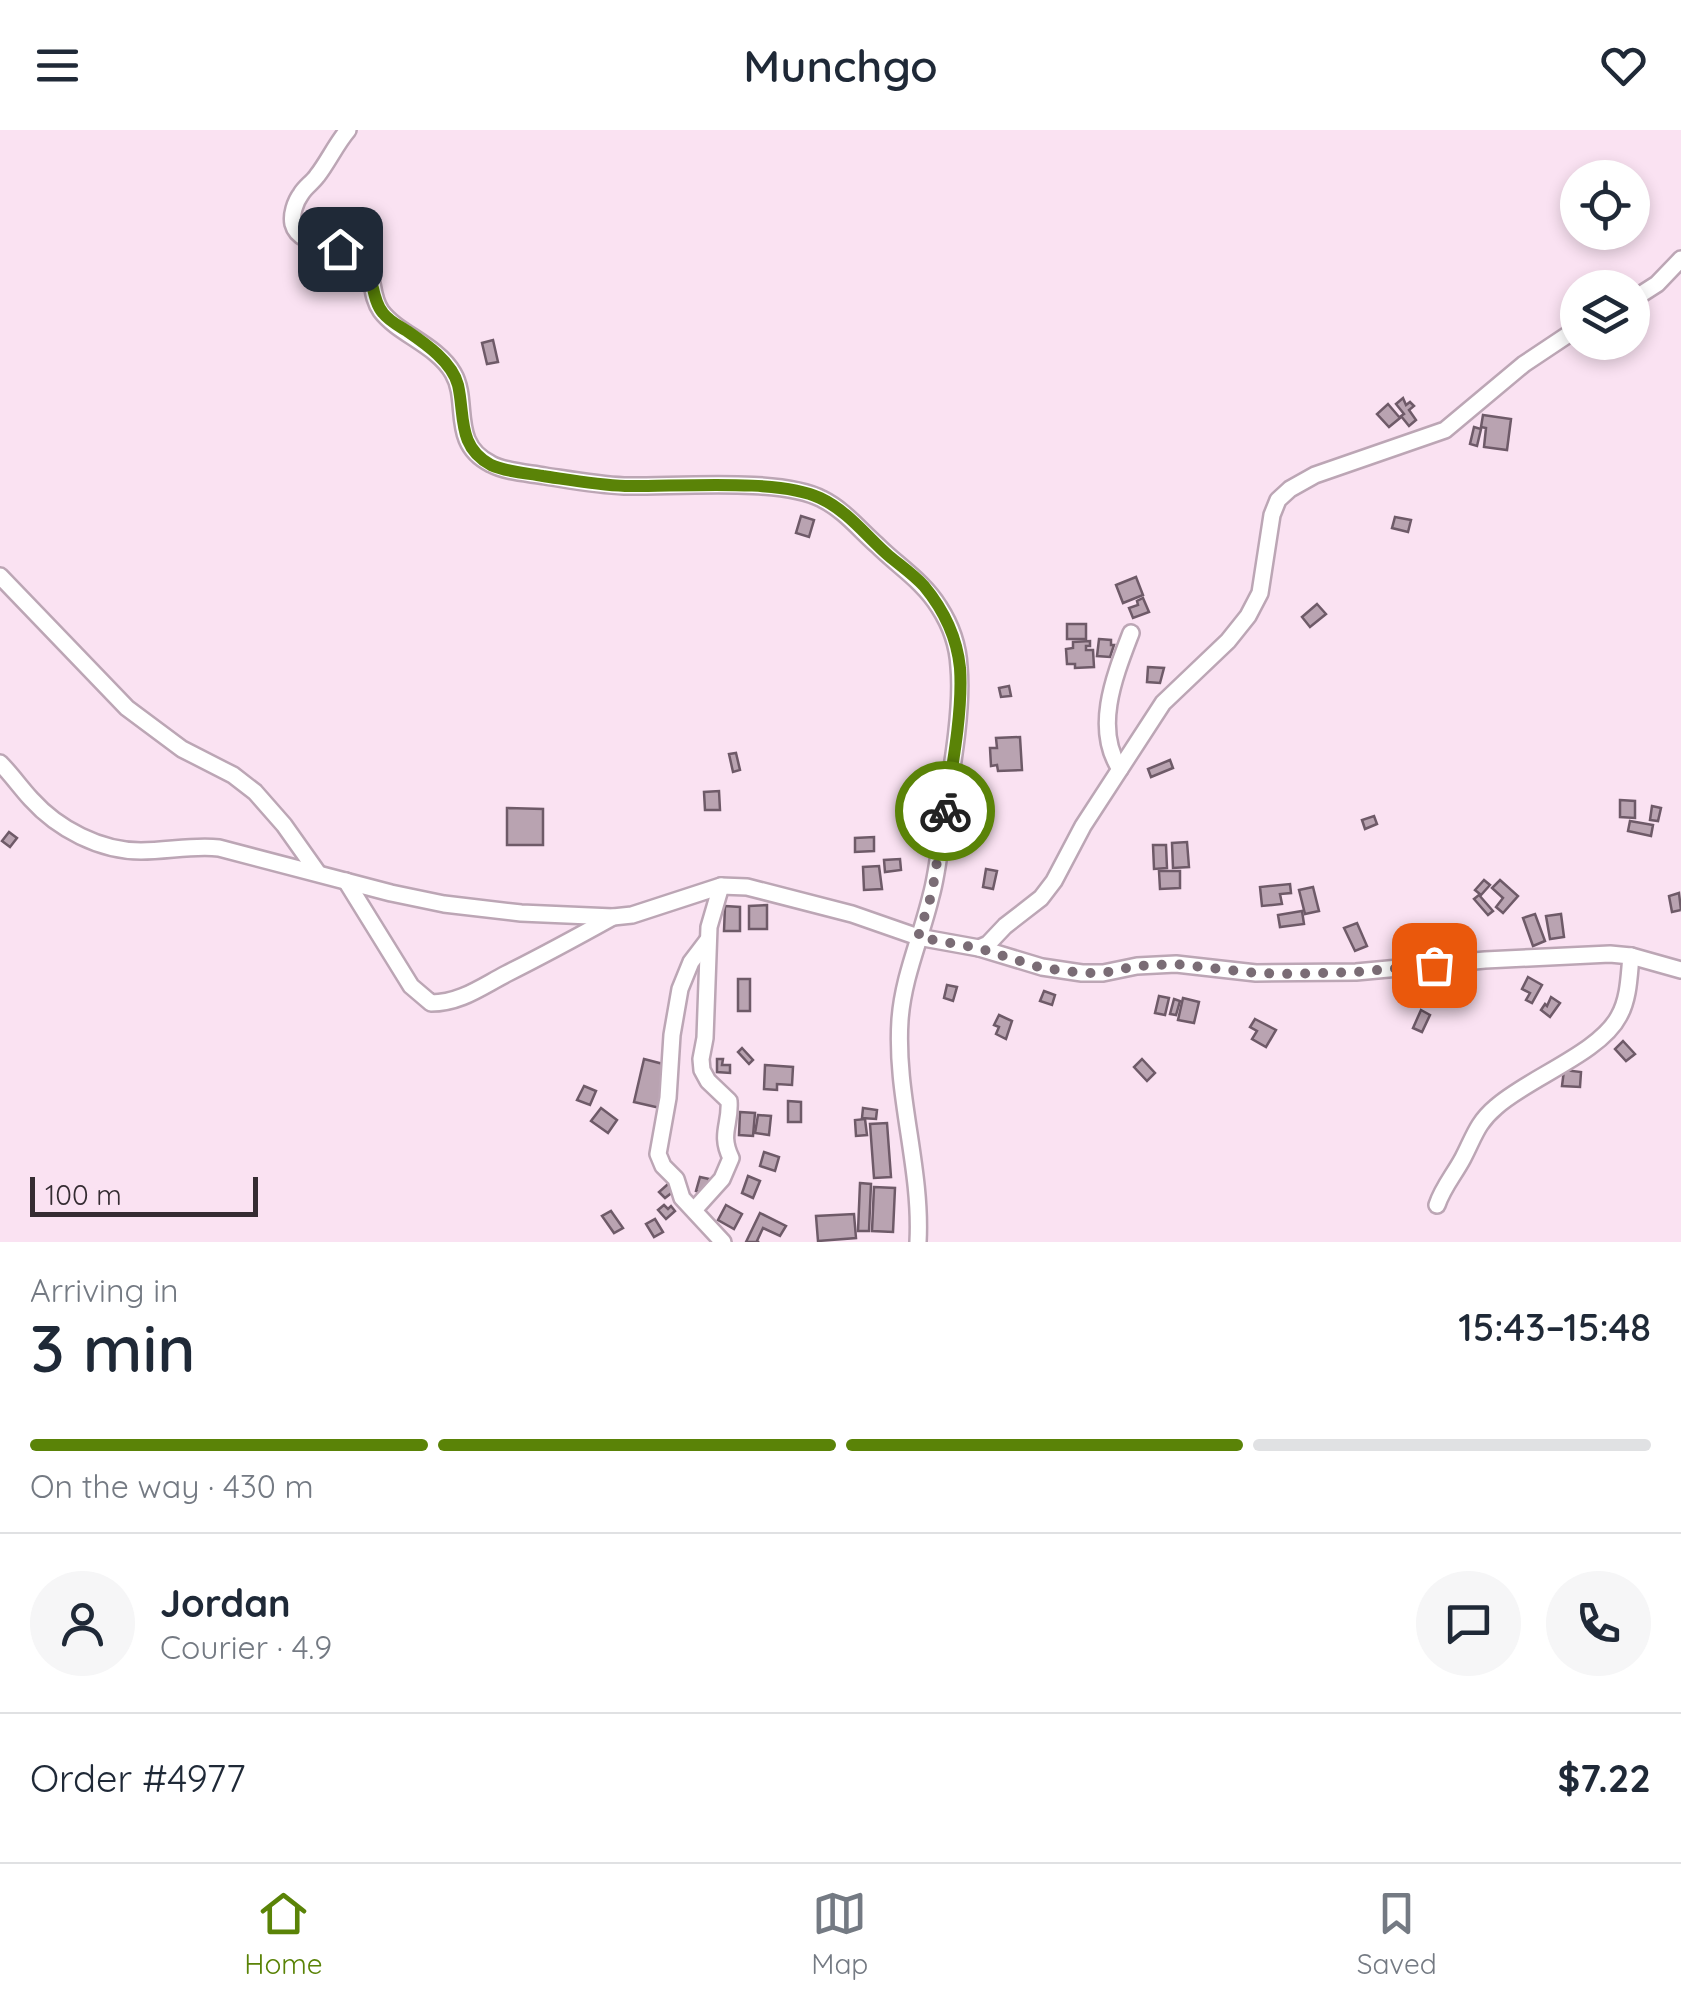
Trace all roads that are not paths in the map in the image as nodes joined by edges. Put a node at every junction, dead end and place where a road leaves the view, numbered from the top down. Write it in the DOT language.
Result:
graph roads {
  1 [pos="348,130"];
  2 [pos="1681,259"];
  3 [pos="1650,288"];
  4 [pos="1560,340"];
  5 [pos="0,576"];
  6 [pos="1131,633"];
  7 [pos="0,763"];
  8 [pos="1120,770"];
  9 [pos="318,873"];
  10 [pos="346,881"];
  11 [pos="721,886"];
  12 [pos="612,916"];
  13 [pos="918,937"];
  14 [pos="708,941"];
  15 [pos="978,948"];
  16 [pos="1630,956"];
  17 [pos="1681,970"];
  18 [pos="1436,1205"];
  19 [pos="694,1210"];
  20 [pos="723,1242"];
  21 [pos="918,1242"];
  1 -- 13 [label="street"];
  2 -- 3 [label="street"];
  4 -- 8 [label="street"];
  5 -- 9 [label="street"];
  6 -- 8 [label="street"];
  7 -- 9 [label="street"];
  8 -- 15 [label="street"];
  9 -- 10 [label="street"];
  10 -- 12 [label="street"];
  10 -- 12 [label="street"];
  11 -- 12 [label="street"];
  11 -- 13 [label="street"];
  11 -- 14 [label="street"];
  13 -- 15 [label="street"];
  13 -- 21 [label="street"];
  14 -- 19 [label="street"];
  14 -- 19 [label="street"];
  15 -- 16 [label="street"];
  16 -- 17 [label="street"];
  16 -- 18 [label="street"];
  19 -- 20 [label="street"];
}
